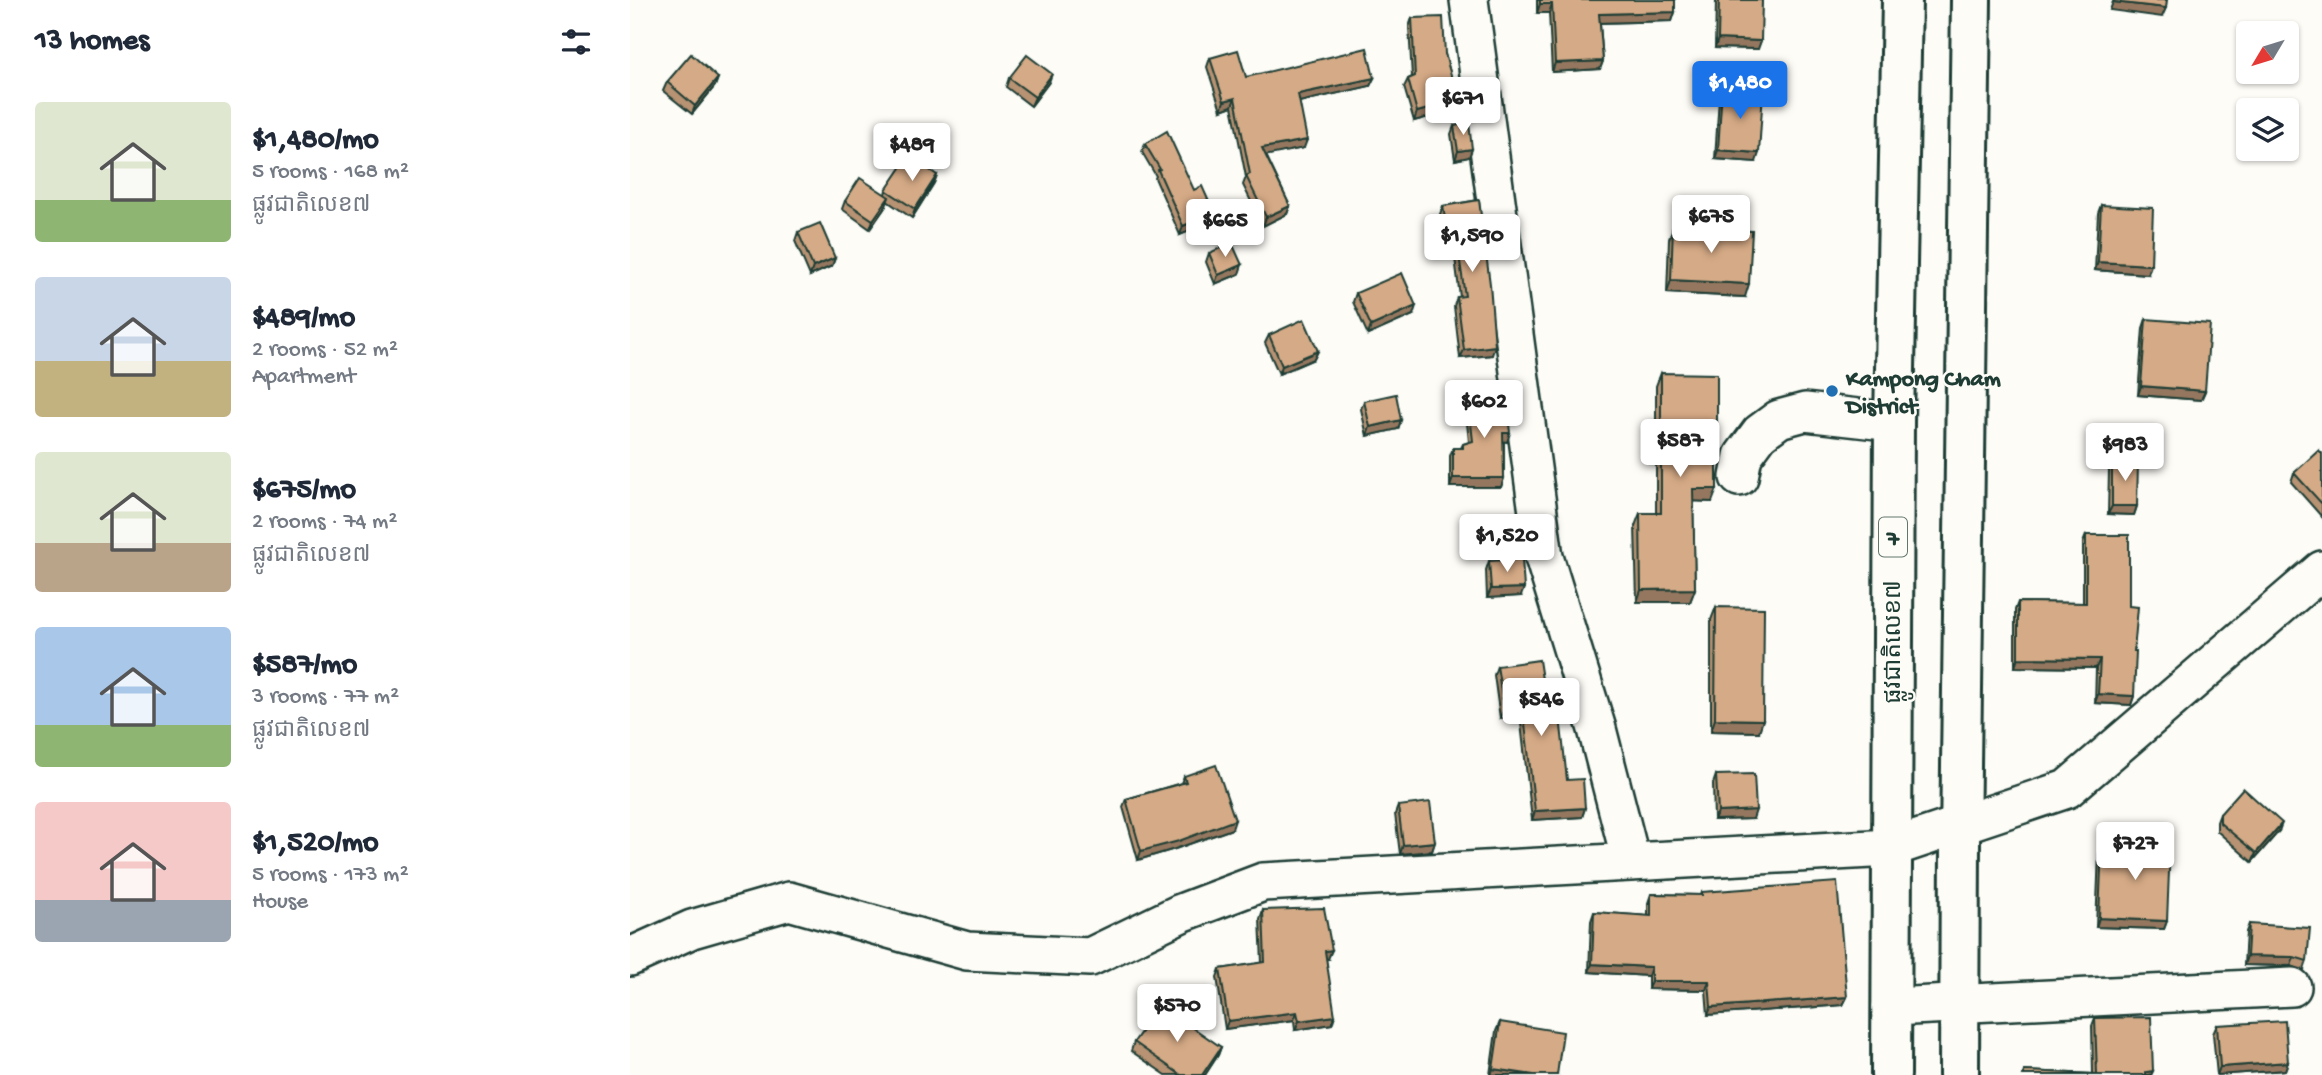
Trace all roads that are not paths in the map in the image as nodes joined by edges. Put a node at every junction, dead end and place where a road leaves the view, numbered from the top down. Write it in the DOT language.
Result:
graph roads {
  1 [pos="1468,0"];
  2 [pos="1902,0"];
  3 [pos="1971,0"];
  4 [pos="1894,422"];
  5 [pos="1739,477"];
  6 [pos="2322,570"];
  7 [pos="1891,848"];
  8 [pos="1631,862"];
  9 [pos="630,957"];
  10 [pos="2292,987"];
  11 [pos="1891,1007"];
  12 [pos="1891,1075"];
  13 [pos="1959,1075"];
  1 -- 8 [label="street"];
  2 -- 4 [label="highway, ផ្លូវជាតិលេខ៧ / 7"];
  3 -- 13 [label="highway"];
  4 -- 5 [label="street"];
  4 -- 7 [label="highway, ផ្លូវជាតិលេខ៧ / 7"];
  6 -- 7 [label="street"];
  7 -- 8 [label="street"];
  7 -- 11 [label="highway, ផ្លូវជាតិលេខ៧ / 7"];
  8 -- 9 [label="street"];
  10 -- 11 [label="street"];
  11 -- 12 [label="highway, ផ្លូវជាតិលេខ៧ / 7"];
}
